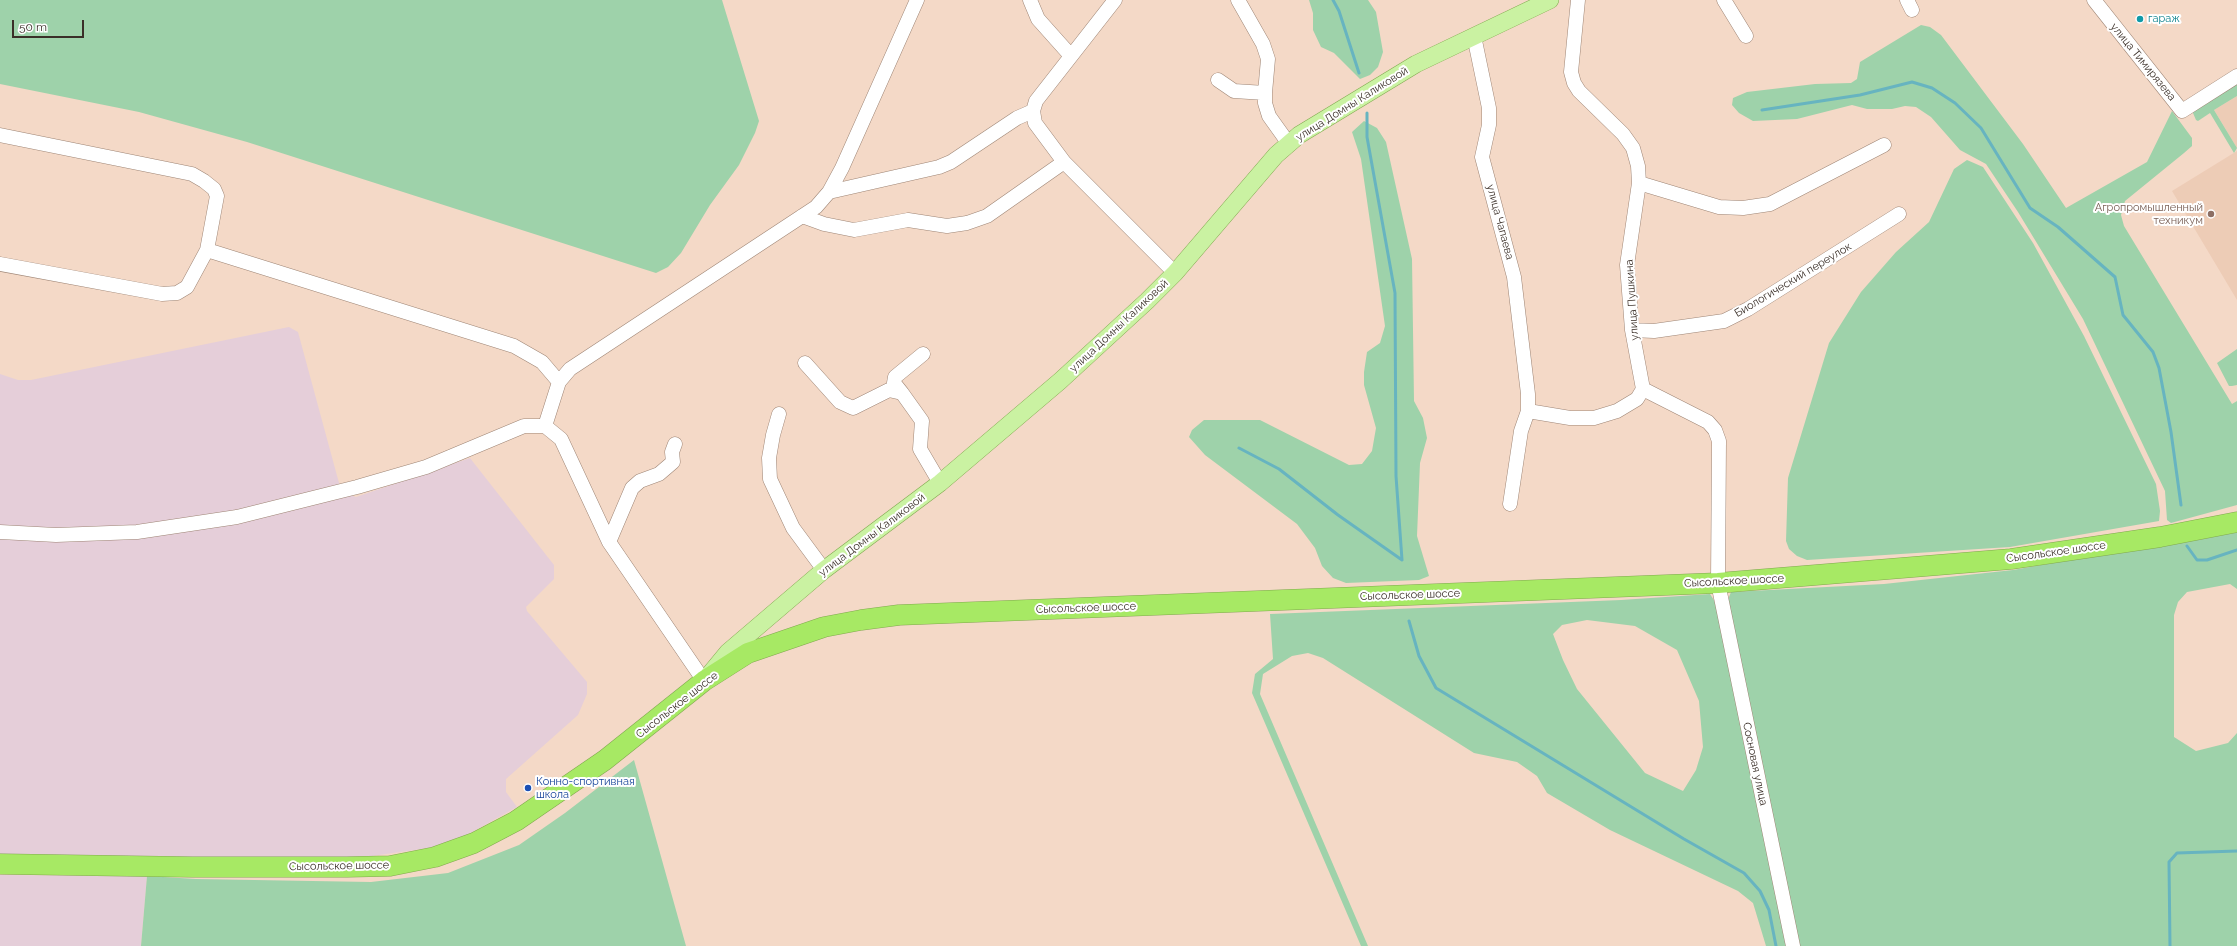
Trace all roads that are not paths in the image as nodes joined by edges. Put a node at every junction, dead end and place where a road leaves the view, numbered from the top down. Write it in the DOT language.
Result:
graph roads {
  1 [pos="916,0"];
  2 [pos="1030,0"];
  3 [pos="1115,0"];
  4 [pos="1238,0"];
  5 [pos="1550,0"];
  6 [pos="1578,0"];
  7 [pos="1724,0"];
  8 [pos="2094,0"];
  9 [pos="1474,36"];
  10 [pos="1746,36"];
  11 [pos="1071,56"];
  12 [pos="2237,76"];
  13 [pos="1218,80"];
  14 [pos="1265,93"];
  15 [pos="1033,111"];
  16 [pos="0,134"];
  17 [pos="1289,144"];
  18 [pos="1884,145"];
  19 [pos="1064,162"];
  20 [pos="1639,183"];
  21 [pos="829,192"];
  22 [pos="1899,214"];
  23 [pos="802,216"];
  24 [pos="207,250"];
  25 [pos="0,264"];
  26 [pos="1175,273"];
  27 [pos="1632,330"];
  28 [pos="924,354"];
  29 [pos="805,363"];
  30 [pos="559,382"];
  31 [pos="1643,389"];
  32 [pos="902,393"];
  33 [pos="1528,411"];
  34 [pos="779,414"];
  35 [pos="545,426"];
  36 [pos="675,444"];
  37 [pos="940,483"];
  38 [pos="1510,504"];
  39 [pos="2237,522"];
  40 [pos="0,532"];
  41 [pos="609,542"];
  42 [pos="824,570"];
  43 [pos="1718,582"];
  44 [pos="704,681"];
  45 [pos="0,864"];
  46 [pos="1793,946"];
  1 -- 21 [label="street"];
  2 -- 11 [label="street"];
  3 -- 11 [label="street"];
  4 -- 14 [label="street"];
  5 -- 9 [label="main road, улица Домны Каликовой"];
  6 -- 20 [label="street, улица Пушкина"];
  7 -- 10 [label="street"];
  8 -- 12 [label="street, улица Тимирязева"];
  9 -- 17 [label="main road, улица Домны Каликовой"];
  9 -- 33 [label="street, улица Чапаева"];
  11 -- 15 [label="street"];
  13 -- 14 [label="street"];
  14 -- 17 [label="street"];
  15 -- 19 [label="street"];
  15 -- 21 [label="street"];
  16 -- 24 [label="street"];
  17 -- 26 [label="main road, улица Домны Каликовой"];
  18 -- 20 [label="street"];
  19 -- 23 [label="street"];
  19 -- 26 [label="street"];
  20 -- 27 [label="street, улица Пушкина"];
  21 -- 23 [label="street"];
  22 -- 27 [label="street, Биологический переулок"];
  23 -- 30 [label="street"];
  24 -- 25 [label="street"];
  24 -- 30 [label="street"];
  26 -- 37 [label="main road, улица Домны Каликовой"];
  27 -- 31 [label="street, улица Пушкина"];
  28 -- 32 [label="street"];
  29 -- 32 [label="street"];
  30 -- 35 [label="street"];
  31 -- 33 [label="street"];
  31 -- 43 [label="street"];
  32 -- 37 [label="street"];
  33 -- 38 [label="street"];
  34 -- 42 [label="street"];
  35 -- 40 [label="street"];
  35 -- 41 [label="street"];
  36 -- 41 [label="street"];
  37 -- 42 [label="main road, улица Домны Каликовой"];
  39 -- 43 [label="highway, Сысольское шоссе"];
  41 -- 44 [label="street"];
  42 -- 44 [label="main road, улица Домны Каликовой"];
  43 -- 44 [label="highway, Сысольское шоссе"];
  43 -- 46 [label="street, Сосновая улица"];
  44 -- 45 [label="highway, Сысольское шоссе"];
}
